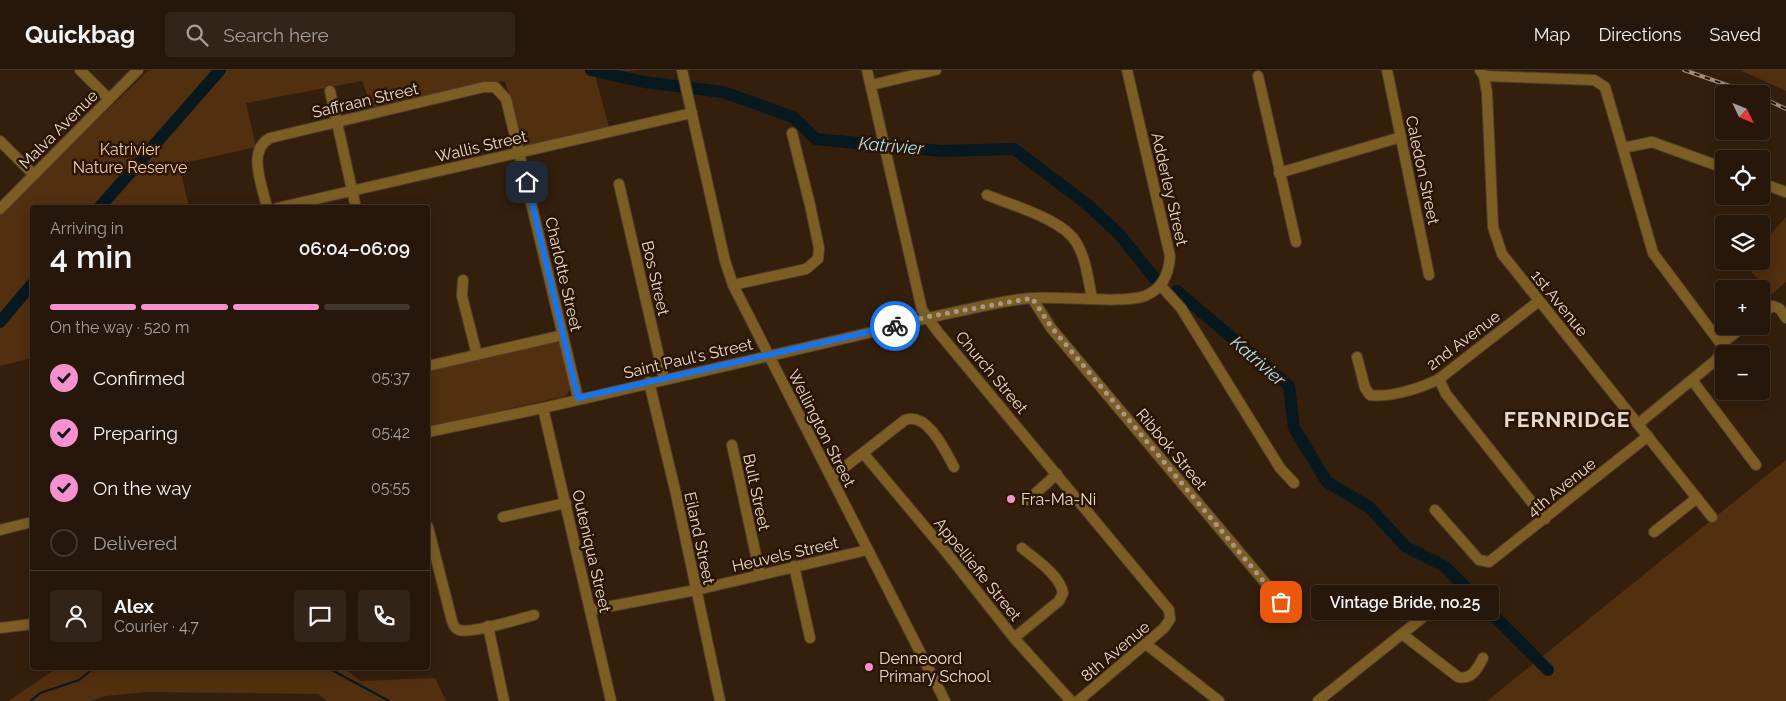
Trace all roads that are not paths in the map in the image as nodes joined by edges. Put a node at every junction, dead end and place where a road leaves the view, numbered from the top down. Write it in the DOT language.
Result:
graph roads {
  1 [pos="80,70"];
  2 [pos="138,70"];
  3 [pos="867,70"];
  4 [pos="936,70"];
  5 [pos="1127,70"];
  6 [pos="1387,70"];
  7 [pos="1482,73"];
  8 [pos="684,75"];
  9 [pos="1258,76"];
  10 [pos="871,85"];
  11 [pos="330,91"];
  12 [pos="108,99"];
  13 [pos="506,99"];
  14 [pos="692,113"];
  15 [pos="337,122"];
  16 [pos="792,133"];
  17 [pos="1401,137"];
  18 [pos="0,141"];
  19 [pos="1623,148"];
  20 [pos="520,153"];
  21 [pos="1715,165"];
  22 [pos="1279,173"];
  23 [pos="34,175"];
  24 [pos="619,184"];
  25 [pos="1770,186"];
  26 [pos="352,191"];
  27 [pos="1786,192"];
  28 [pos="987,195"];
  29 [pos="267,205"];
  30 [pos="290,205"];
  31 [pos="355,205"];
  32 [pos="0,209"];
  33 [pos="1296,242"];
  34 [pos="1429,275"];
  35 [pos="463,280"];
  36 [pos="733,284"];
  37 [pos="1161,286"];
  38 [pos="1032,298"];
  39 [pos="1092,298"];
  40 [pos="1539,301"];
  41 [pos="1770,308"];
  42 [pos="926,317"];
  43 [pos="1786,318"];
  44 [pos="563,335"];
  45 [pos="1732,335"];
  46 [pos="1721,344"];
  47 [pos="477,355"];
  48 [pos="768,355"];
  49 [pos="1357,357"];
  50 [pos="430,366"];
  51 [pos="664,379"];
  52 [pos="1439,379"];
  53 [pos="1692,380"];
  54 [pos="649,382"];
  55 [pos="578,398"];
  56 [pos="542,408"];
  57 [pos="1638,424"];
  58 [pos="430,432"];
  59 [pos="1648,436"];
  60 [pos="732,445"];
  61 [pos="863,453"];
  62 [pos="1756,465"];
  63 [pos="954,467"];
  64 [pos="1058,474"];
  65 [pos="832,477"];
  66 [pos="1294,483"];
  67 [pos="1697,498"];
  68 [pos="1028,500"];
  69 [pos="566,503"];
  70 [pos="1435,510"];
  71 [pos="503,517"];
  72 [pos="1712,517"];
  73 [pos="1545,519"];
  74 [pos="30,522"];
  75 [pos="0,530"];
  76 [pos="1654,532"];
  77 [pos="430,535"];
  78 [pos="1022,548"];
  79 [pos="867,550"];
  80 [pos="794,566"];
  81 [pos="760,574"];
  82 [pos="696,590"];
  83 [pos="1442,602"];
  84 [pos="591,610"];
  85 [pos="534,615"];
  86 [pos="1294,617"];
  87 [pos="1169,622"];
  88 [pos="30,624"];
  89 [pos="488,626"];
  90 [pos="0,628"];
  91 [pos="1402,634"];
  92 [pos="810,638"];
  93 [pos="1014,638"];
  94 [pos="1146,644"];
  95 [pos="1483,658"];
  96 [pos="1324,699"];
  97 [pos="504,701"];
  98 [pos="612,701"];
  99 [pos="720,701"];
  100 [pos="944,701"];
  101 [pos="1071,701"];
  102 [pos="1078,701"];
  103 [pos="1219,701"];
  1 -- 12 [label="street"];
  2 -- 12 [label="street, Malva Avenue"];
  3 -- 10 [label="street, Church Street"];
  4 -- 10 [label="street"];
  5 -- 37 [label="street, Adderley Street"];
  6 -- 17 [label="street, Caledon Street"];
  7 -- 19 [label="street"];
  7 -- 40 [label="street, 1st Avenue"];
  8 -- 14 [label="street, Wellington Street"];
  9 -- 22 [label="street"];
  10 -- 42 [label="street, Church Street"];
  11 -- 15 [label="street"];
  12 -- 23 [label="street, Malva Avenue"];
  13 -- 15 [label="street, Saffraan Street"];
  13 -- 20 [label="street, Charlotte Street"];
  14 -- 20 [label="street, Wallis Street"];
  14 -- 36 [label="street, Wellington Street"];
  15 -- 26 [label="street"];
  15 -- 29 [label="street, Saffraan Street"];
  16 -- 36 [label="street"];
  17 -- 22 [label="street"];
  17 -- 34 [label="street, Caledon Street"];
  18 -- 23 [label="street"];
  19 -- 21 [label="street"];
  19 -- 46 [label="street"];
  20 -- 26 [label="street, Wallis Street"];
  20 -- 44 [label="street, Charlotte Street"];
  22 -- 33 [label="street"];
  23 -- 32 [label="street, Malva Avenue"];
  24 -- 51 [label="street, Bos Street"];
  25 -- 27 [label="street"];
  26 -- 30 [label="street, Wallis Street"];
  26 -- 31 [label="street"];
  28 -- 39 [label="street"];
  35 -- 47 [label="street"];
  36 -- 48 [label="street, Wellington Street"];
  37 -- 39 [label="street, Saint Paul's Street"];
  37 -- 66 [label="street"];
  38 -- 39 [label="street, Saint Paul's Street"];
  38 -- 42 [label="street, Saint Paul's Street"];
  38 -- 86 [label="street, Ribbok Street"];
  40 -- 52 [label="street, 2nd Avenue"];
  40 -- 57 [label="street, 1st Avenue"];
  41 -- 43 [label="street"];
  42 -- 48 [label="street, Saint Paul's Street"];
  42 -- 64 [label="street, Church Street"];
  44 -- 47 [label="street"];
  44 -- 55 [label="street, Charlotte Street"];
  45 -- 46 [label="street"];
  46 -- 53 [label="street"];
  47 -- 50 [label="street"];
  48 -- 51 [label="street, Saint Paul's Street"];
  48 -- 65 [label="street, Wellington Street"];
  49 -- 52 [label="street, 2nd Avenue"];
  51 -- 54 [label="street, Saint Paul's Street"];
  52 -- 73 [label="street"];
  53 -- 57 [label="street"];
  53 -- 62 [label="street"];
  54 -- 55 [label="street, Saint Paul's Street"];
  54 -- 82 [label="street, Eiland Street"];
  55 -- 56 [label="street, Saint Paul's Street"];
  56 -- 58 [label="street, Saint Paul's Street"];
  56 -- 69 [label="street, Outeniqua Street"];
  57 -- 59 [label="street, 1st Avenue"];
  59 -- 67 [label="street, 1st Avenue"];
  59 -- 73 [label="street, 4th Avenue"];
  60 -- 81 [label="street, Bult Street"];
  61 -- 63 [label="street"];
  61 -- 65 [label="street"];
  61 -- 93 [label="street, Appelliefie Street"];
  64 -- 68 [label="street"];
  64 -- 87 [label="street, Church Street"];
  65 -- 79 [label="street, Wellington Street"];
  67 -- 72 [label="street, 1st Avenue"];
  67 -- 76 [label="street"];
  69 -- 71 [label="street"];
  69 -- 84 [label="street, Outeniqua Street"];
  70 -- 73 [label="street, 4th Avenue"];
  74 -- 75 [label="street"];
  77 -- 89 [label="street"];
  78 -- 93 [label="street"];
  79 -- 80 [label="street, Heuvels Street"];
  79 -- 100 [label="street, Wellington Street"];
  80 -- 81 [label="street, Heuvels Street"];
  80 -- 92 [label="street"];
  81 -- 82 [label="street, Heuvels Street"];
  82 -- 84 [label="street, Heuvels Street"];
  82 -- 99 [label="street, Eiland Street"];
  83 -- 91 [label="street"];
  84 -- 98 [label="street, Outeniqua Street"];
  85 -- 89 [label="street"];
  87 -- 94 [label="street, 8th Avenue"];
  88 -- 90 [label="street"];
  89 -- 97 [label="street"];
  91 -- 95 [label="street"];
  91 -- 96 [label="street"];
  93 -- 101 [label="street, Appelliefie Street"];
  94 -- 102 [label="street, 8th Avenue"];
  94 -- 103 [label="street"];
}
